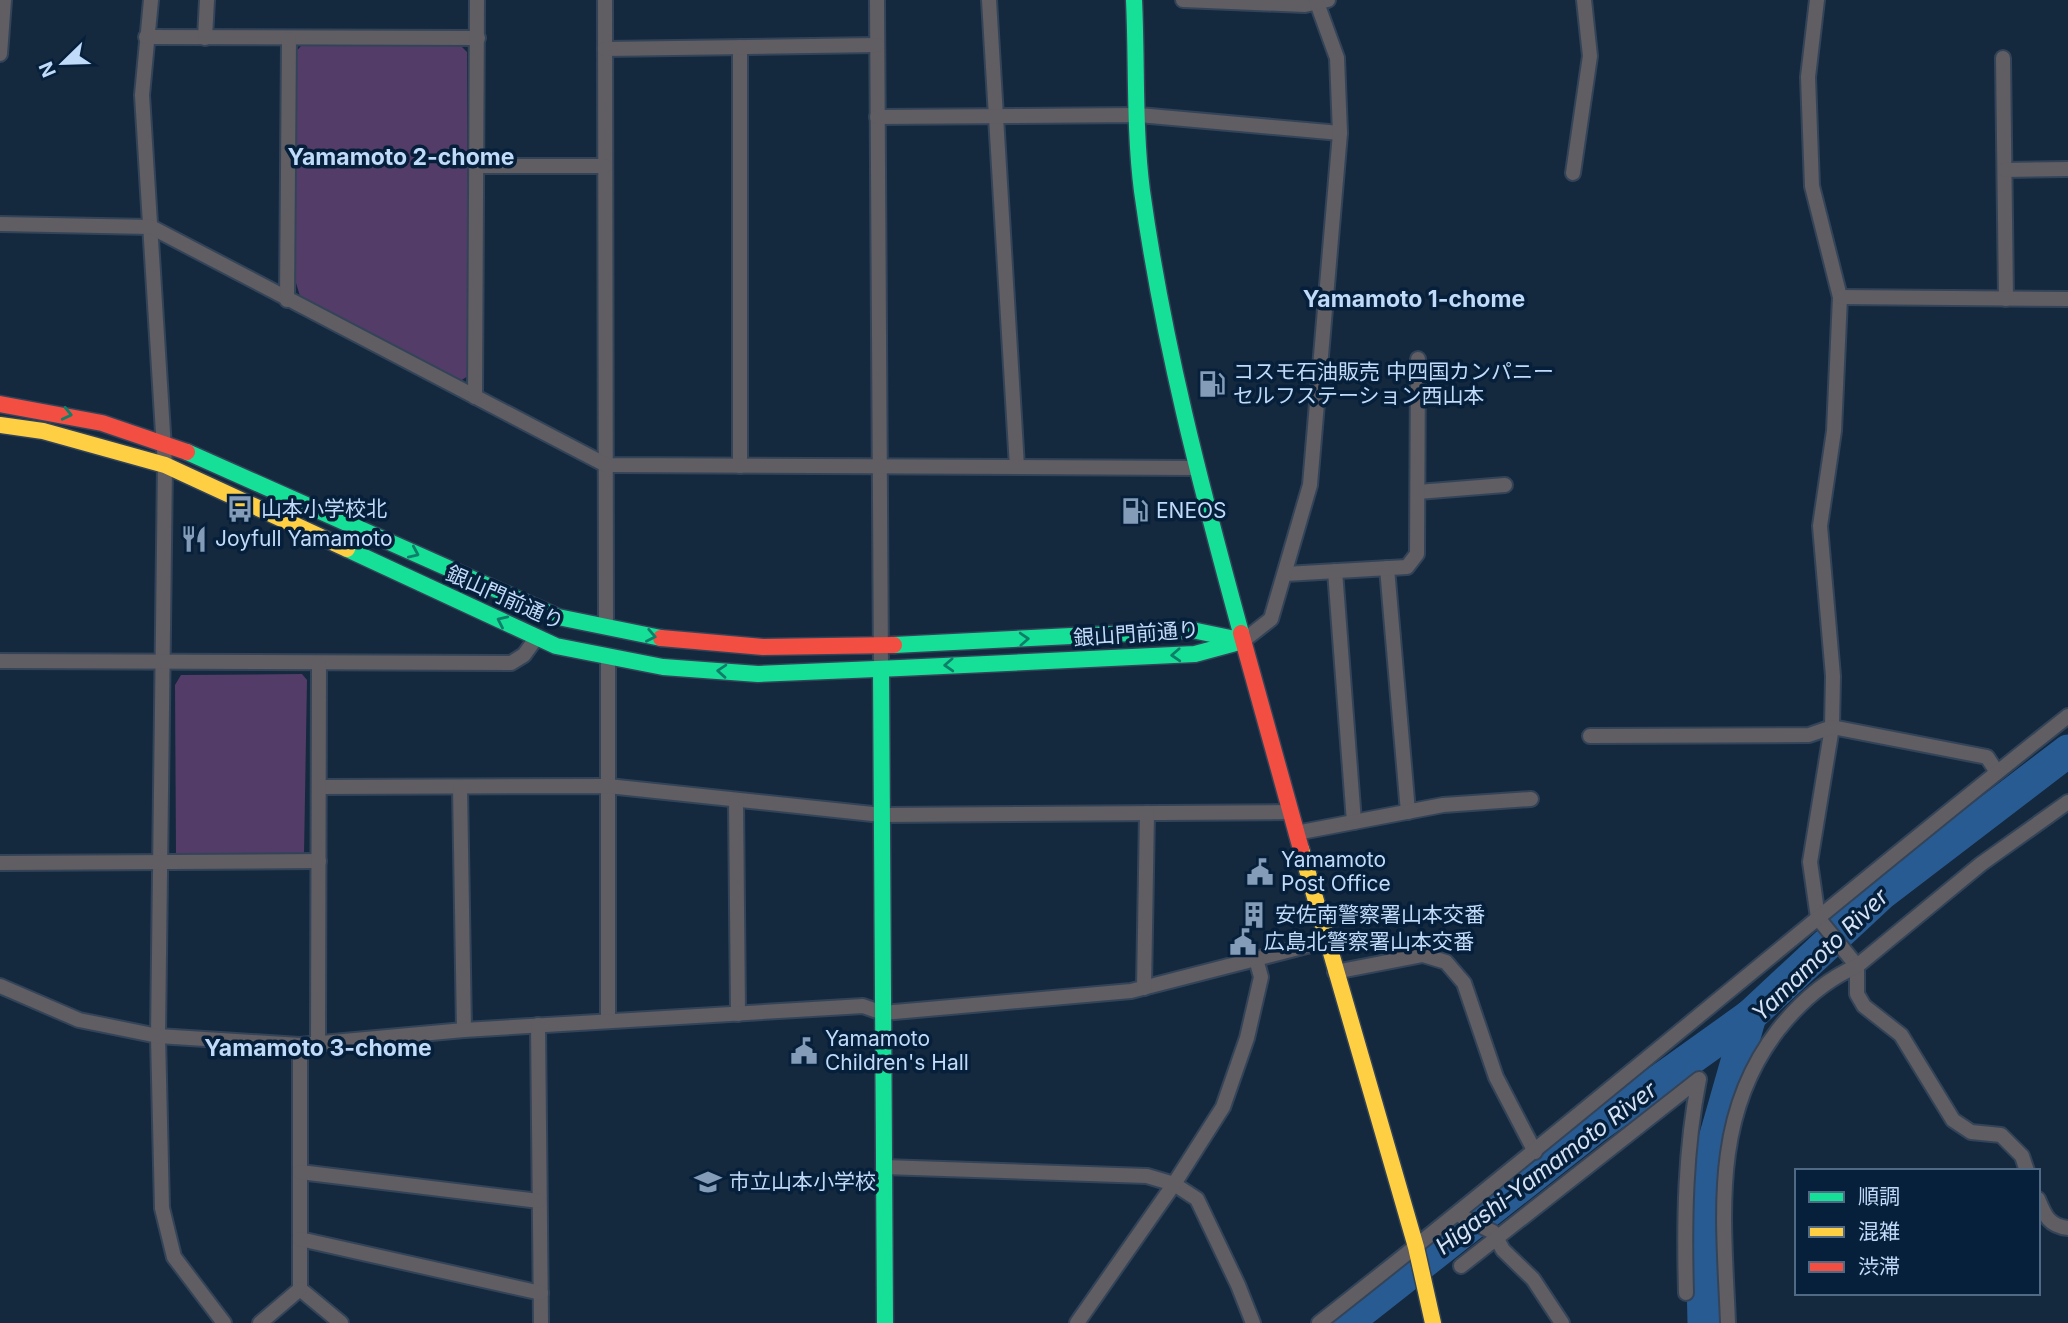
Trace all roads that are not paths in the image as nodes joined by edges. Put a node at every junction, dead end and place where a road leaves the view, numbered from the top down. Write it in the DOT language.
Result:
graph roads {
  1 [pos="4,0"];
  2 [pos="151,0"];
  3 [pos="208,0"];
  4 [pos="477,0"];
  5 [pos="605,0"];
  6 [pos="877,0"];
  7 [pos="989,0"];
  8 [pos="1134,0"];
  9 [pos="1183,0"];
  10 [pos="1584,0"];
  11 [pos="1817,0"];
  12 [pos="1320,1"];
  13 [pos="1,23"];
  14 [pos="146,37"];
  15 [pos="205,38"];
  16 [pos="478,38"];
  17 [pos="289,39"];
  18 [pos="877,45"];
  19 [pos="740,47"];
  20 [pos="605,49"];
  21 [pos="0,54"];
  22 [pos="2003,58"];
  23 [pos="1139,115"];
  24 [pos="995,116"];
  25 [pos="877,117"];
  26 [pos="1339,133"];
  27 [pos="477,166"];
  28 [pos="606,166"];
  29 [pos="2068,169"];
  30 [pos="2005,170"];
  31 [pos="1573,173"];
  32 [pos="0,224"];
  33 [pos="151,227"];
  34 [pos="1840,297"];
  35 [pos="2006,299"];
  36 [pos="2068,299"];
  37 [pos="287,300"];
  38 [pos="1418,359"];
  39 [pos="475,397"];
  40 [pos="0,404"];
  41 [pos="0,425"];
  42 [pos="162,441"];
  43 [pos="165,465"];
  44 [pos="606,465"];
  45 [pos="740,466"];
  46 [pos="879,466"];
  47 [pos="1017,467"];
  48 [pos="1196,468"];
  49 [pos="1505,485"];
  50 [pos="1418,492"];
  51 [pos="1387,568"];
  52 [pos="1335,571"];
  53 [pos="1285,574"];
  54 [pos="606,627"];
  55 [pos="537,637"];
  56 [pos="1243,641"];
  57 [pos="881,646"];
  58 [pos="608,656"];
  59 [pos="162,660"];
  60 [pos="0,661"];
  61 [pos="319,663"];
  62 [pos="881,669"];
  63 [pos="2068,716"];
  64 [pos="1832,727"];
  65 [pos="1590,736"];
  66 [pos="1997,772"];
  67 [pos="608,786"];
  68 [pos="319,787"];
  69 [pos="460,787"];
  70 [pos="1531,799"];
  71 [pos="736,800"];
  72 [pos="2068,802"];
  73 [pos="1290,812"];
  74 [pos="1408,812"];
  75 [pos="1147,813"];
  76 [pos="882,815"];
  77 [pos="1354,822"];
  78 [pos="1296,834"];
  79 [pos="319,861"];
  80 [pos="0,863"];
  81 [pos="160,863"];
  82 [pos="1818,918"];
  83 [pos="1326,941"];
  84 [pos="1256,959"];
  85 [pos="1857,966"];
  86 [pos="1335,972"];
  87 [pos="0,986"];
  88 [pos="1144,988"];
  89 [pos="883,1013"];
  90 [pos="738,1014"];
  91 [pos="608,1021"];
  92 [pos="538,1025"];
  93 [pos="464,1030"];
  94 [pos="158,1037"];
  95 [pos="318,1043"];
  96 [pos="300,1045"];
  97 [pos="1535,1153"];
  98 [pos="884,1167"];
  99 [pos="2026,1169"];
  100 [pos="300,1172"];
  101 [pos="1174,1184"];
  102 [pos="540,1201"];
  103 [pos="2040,1204"];
  104 [pos="1457,1214"];
  105 [pos="2068,1228"];
  106 [pos="1494,1235"];
  107 [pos="300,1239"];
  108 [pos="1417,1250"];
  109 [pos="1461,1266"];
  110 [pos="300,1289"];
  111 [pos="541,1293"];
  112 [pos="1686,1293"];
  113 [pos="224,1323"];
  114 [pos="260,1323"];
  115 [pos="341,1323"];
  116 [pos="541,1323"];
  117 [pos="885,1323"];
  118 [pos="1077,1323"];
  119 [pos="1253,1323"];
  120 [pos="1320,1323"];
  121 [pos="1433,1323"];
  122 [pos="1562,1323"];
  123 [pos="1728,1323"];
  1 -- 13 [label="street"];
  2 -- 14 [label="street"];
  3 -- 15 [label="street"];
  4 -- 16 [label="street"];
  5 -- 20 [label="street"];
  6 -- 18 [label="street"];
  7 -- 24 [label="street"];
  8 -- 23 [label="street"];
  9 -- 12 [label="street"];
  10 -- 31 [label="street"];
  11 -- 34 [label="street"];
  12 -- 26 [label="street"];
  13 -- 21 [label="street"];
  14 -- 15 [label="street"];
  14 -- 33 [label="street"];
  15 -- 17 [label="street"];
  16 -- 17 [label="street"];
  16 -- 27 [label="street"];
  17 -- 37 [label="street"];
  18 -- 19 [label="street"];
  18 -- 25 [label="street"];
  19 -- 20 [label="street"];
  19 -- 45 [label="street"];
  20 -- 28 [label="street"];
  22 -- 30 [label="street"];
  23 -- 24 [label="street"];
  23 -- 26 [label="street"];
  23 -- 48 [label="street"];
  24 -- 25 [label="street"];
  24 -- 47 [label="street"];
  25 -- 46 [label="street"];
  26 -- 53 [label="street"];
  27 -- 28 [label="street"];
  27 -- 39 [label="street"];
  28 -- 44 [label="street"];
  29 -- 30 [label="street"];
  30 -- 35 [label="street"];
  32 -- 33 [label="street"];
  33 -- 37 [label="street"];
  33 -- 42 [label="street"];
  34 -- 35 [label="street"];
  34 -- 64 [label="street"];
  35 -- 36 [label="street"];
  37 -- 39 [label="street"];
  38 -- 50 [label="street"];
  39 -- 44 [label="street"];
  40 -- 42 [label="street, 銀山門前通り, one-way"];
  41 -- 43 [label="street, 銀山門前通り"];
  42 -- 43 [label="street"];
  42 -- 54 [label="street, 銀山門前通り, one-way"];
  55 -- 43 [label="street, 銀山門前通り, one-way"];
  43 -- 59 [label="street"];
  44 -- 45 [label="street"];
  44 -- 54 [label="street"];
  45 -- 46 [label="street"];
  46 -- 47 [label="street"];
  46 -- 57 [label="street"];
  47 -- 48 [label="street"];
  48 -- 56 [label="street"];
  49 -- 50 [label="street"];
  50 -- 51 [label="street"];
  51 -- 52 [label="street"];
  51 -- 74 [label="street"];
  52 -- 53 [label="street"];
  52 -- 77 [label="street"];
  53 -- 56 [label="street"];
  54 -- 57 [label="street, 銀山門前通り, one-way"];
  55 -- 58 [label="street, 銀山門前通り"];
  55 -- 61 [label="street"];
  57 -- 56 [label="street, 銀山門前通り, one-way"];
  56 -- 62 [label="street, 銀山門前通り, one-way"];
  56 -- 73 [label="street"];
  57 -- 62 [label="street"];
  62 -- 58 [label="street, 銀山門前通り, one-way"];
  58 -- 67 [label="street"];
  59 -- 60 [label="street"];
  59 -- 61 [label="street"];
  59 -- 81 [label="street"];
  61 -- 68 [label="street"];
  62 -- 76 [label="street"];
  63 -- 66 [label="street"];
  64 -- 65 [label="street"];
  64 -- 66 [label="street"];
  64 -- 82 [label="street"];
  66 -- 82 [label="street"];
  67 -- 69 [label="street"];
  67 -- 71 [label="street"];
  67 -- 91 [label="street"];
  68 -- 69 [label="street"];
  68 -- 79 [label="street"];
  69 -- 93 [label="street"];
  70 -- 74 [label="street"];
  71 -- 76 [label="street"];
  71 -- 90 [label="street"];
  72 -- 85 [label="street"];
  73 -- 75 [label="street"];
  73 -- 78 [label="street"];
  74 -- 77 [label="street"];
  75 -- 76 [label="street"];
  75 -- 88 [label="street"];
  76 -- 89 [label="street"];
  77 -- 78 [label="street"];
  78 -- 83 [label="street"];
  79 -- 81 [label="street"];
  79 -- 95 [label="street"];
  80 -- 81 [label="street"];
  81 -- 94 [label="street"];
  82 -- 85 [label="street"];
  82 -- 97 [label="street"];
  83 -- 84 [label="street"];
  83 -- 86 [label="street"];
  84 -- 88 [label="street"];
  84 -- 101 [label="street"];
  85 -- 99 [label="street"];
  85 -- 123 [label="street"];
  86 -- 97 [label="street"];
  86 -- 108 [label="street"];
  87 -- 94 [label="street"];
  88 -- 89 [label="street"];
  89 -- 90 [label="street"];
  89 -- 98 [label="street"];
  90 -- 91 [label="street"];
  91 -- 92 [label="street"];
  92 -- 93 [label="street"];
  92 -- 102 [label="street"];
  93 -- 95 [label="street"];
  94 -- 96 [label="street"];
  94 -- 113 [label="street"];
  95 -- 96 [label="street"];
  96 -- 100 [label="street"];
  97 -- 104 [label="street"];
  98 -- 101 [label="street"];
  98 -- 117 [label="street"];
  100 -- 102 [label="street"];
  100 -- 107 [label="street"];
  101 -- 118 [label="street"];
  101 -- 119 [label="street"];
  102 -- 111 [label="street"];
  103 -- 105 [label="street"];
  104 -- 106 [label="street"];
  104 -- 108 [label="street"];
  106 -- 109 [label="street"];
  106 -- 112 [label="street"];
  106 -- 122 [label="street"];
  107 -- 110 [label="street"];
  107 -- 111 [label="street"];
  108 -- 120 [label="street"];
  108 -- 121 [label="street"];
  110 -- 114 [label="street"];
  110 -- 115 [label="street"];
  111 -- 116 [label="street"];
}
